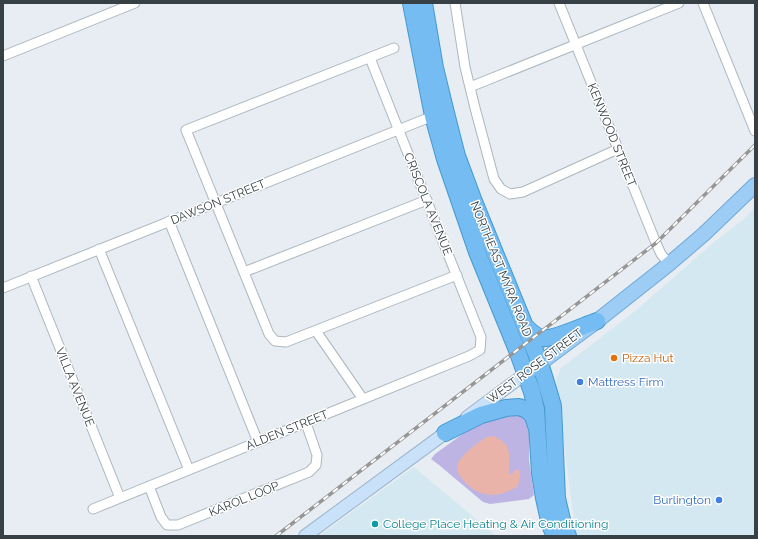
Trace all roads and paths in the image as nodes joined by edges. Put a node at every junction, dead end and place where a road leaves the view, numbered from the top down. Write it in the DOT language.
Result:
graph roads {
  1 [pos="135,3"];
  2 [pos="411,3"];
  3 [pos="424,3"];
  4 [pos="454,3"];
  5 [pos="559,3"];
  6 [pos="679,3"];
  7 [pos="703,3"];
  8 [pos="576,44"];
  9 [pos="394,48"];
  10 [pos="3,56"];
  11 [pos="370,58"];
  12 [pos="470,87"];
  13 [pos="433,116"];
  14 [pos="398,130"];
  15 [pos="755,131"];
  16 [pos="618,149"];
  17 [pos="755,185"];
  18 [pos="426,200"];
  19 [pos="215,203"];
  20 [pos="169,221"];
  21 [pos="99,249"];
  22 [pos="669,264"];
  23 [pos="244,272"];
  24 [pos="457,275"];
  25 [pos="31,276"];
  26 [pos="3,288"];
  27 [pos="597,320"];
  28 [pos="525,326"];
  29 [pos="316,331"];
  30 [pos="480,350"];
  31 [pos="540,363"];
  32 [pos="526,374"];
  33 [pos="363,399"];
  34 [pos="306,423"];
  35 [pos="445,433"];
  36 [pos="538,436"];
  37 [pos="258,442"];
  38 [pos="189,470"];
  39 [pos="149,486"];
  40 [pos="120,498"];
  41 [pos="93,509"];
  42 [pos="305,536"];
  43 [pos="554,536"];
  44 [pos="568,536"];
  1 -- 10 [label="street"];
  2 -- 13 [label="highway, NORTHEAST MYRA ROAD"];
  3 -- 28 [label="highway, NORTHEAST MYRA ROAD"];
  4 -- 12 [label="street"];
  5 -- 8 [label="street, KENWOOD STREET"];
  6 -- 8 [label="street"];
  7 -- 15 [label="street"];
  8 -- 12 [label="street"];
  8 -- 16 [label="street, KENWOOD STREET"];
  9 -- 11 [label="street"];
  11 -- 14 [label="street, CRISCOLA AVENUE"];
  11 -- 19 [label="street"];
  12 -- 16 [label="street"];
  13 -- 14 [label="street, DAWSON STREET"];
  13 -- 32 [label="highway, NORTHEAST MYRA ROAD"];
  14 -- 18 [label="street, CRISCOLA AVENUE"];
  14 -- 19 [label="street, DAWSON STREET"];
  16 -- 22 [label="street, KENWOOD STREET"];
  17 -- 22 [label="main road, WEST ROSE STREET"];
  18 -- 23 [label="street"];
  18 -- 24 [label="street, CRISCOLA AVENUE"];
  19 -- 20 [label="street, DAWSON STREET"];
  19 -- 23 [label="street"];
  20 -- 21 [label="street, DAWSON STREET"];
  20 -- 37 [label="street"];
  21 -- 25 [label="street, DAWSON STREET"];
  21 -- 38 [label="street"];
  22 -- 27 [label="main road, WEST ROSE STREET"];
  23 -- 29 [label="street"];
  24 -- 29 [label="street"];
  24 -- 30 [label="street, CRISCOLA AVENUE"];
  25 -- 26 [label="street, DAWSON STREET"];
  25 -- 40 [label="street, VILLA AVENUE"];
  27 -- 28 [label="highway"];
  27 -- 31 [label="main road, WEST ROSE STREET"];
  28 -- 31 [label="highway, NORTHEAST MYRA ROAD"];
  29 -- 33 [label="street"];
  30 -- 33 [label="street, ALDEN STREET"];
  31 -- 32 [label="main road, WEST ROSE STREET"];
  31 -- 44 [label="highway, NORTHEAST MYRA ROAD"];
  32 -- 35 [label="main road, WEST ROSE STREET"];
  32 -- 36 [label="highway, NORTHEAST MYRA ROAD"];
  33 -- 34 [label="street, ALDEN STREET"];
  34 -- 37 [label="street, ALDEN STREET"];
  34 -- 39 [label="street, KAROL LOOP"];
  35 -- 36 [label="highway"];
  35 -- 42 [label="main road, WEST ROSE STREET"];
  36 -- 43 [label="highway, NORTHEAST MYRA ROAD"];
  37 -- 38 [label="street, ALDEN STREET"];
  38 -- 39 [label="street, ALDEN STREET"];
  39 -- 40 [label="street, ALDEN STREET"];
  40 -- 41 [label="street, ALDEN STREET"];
}
